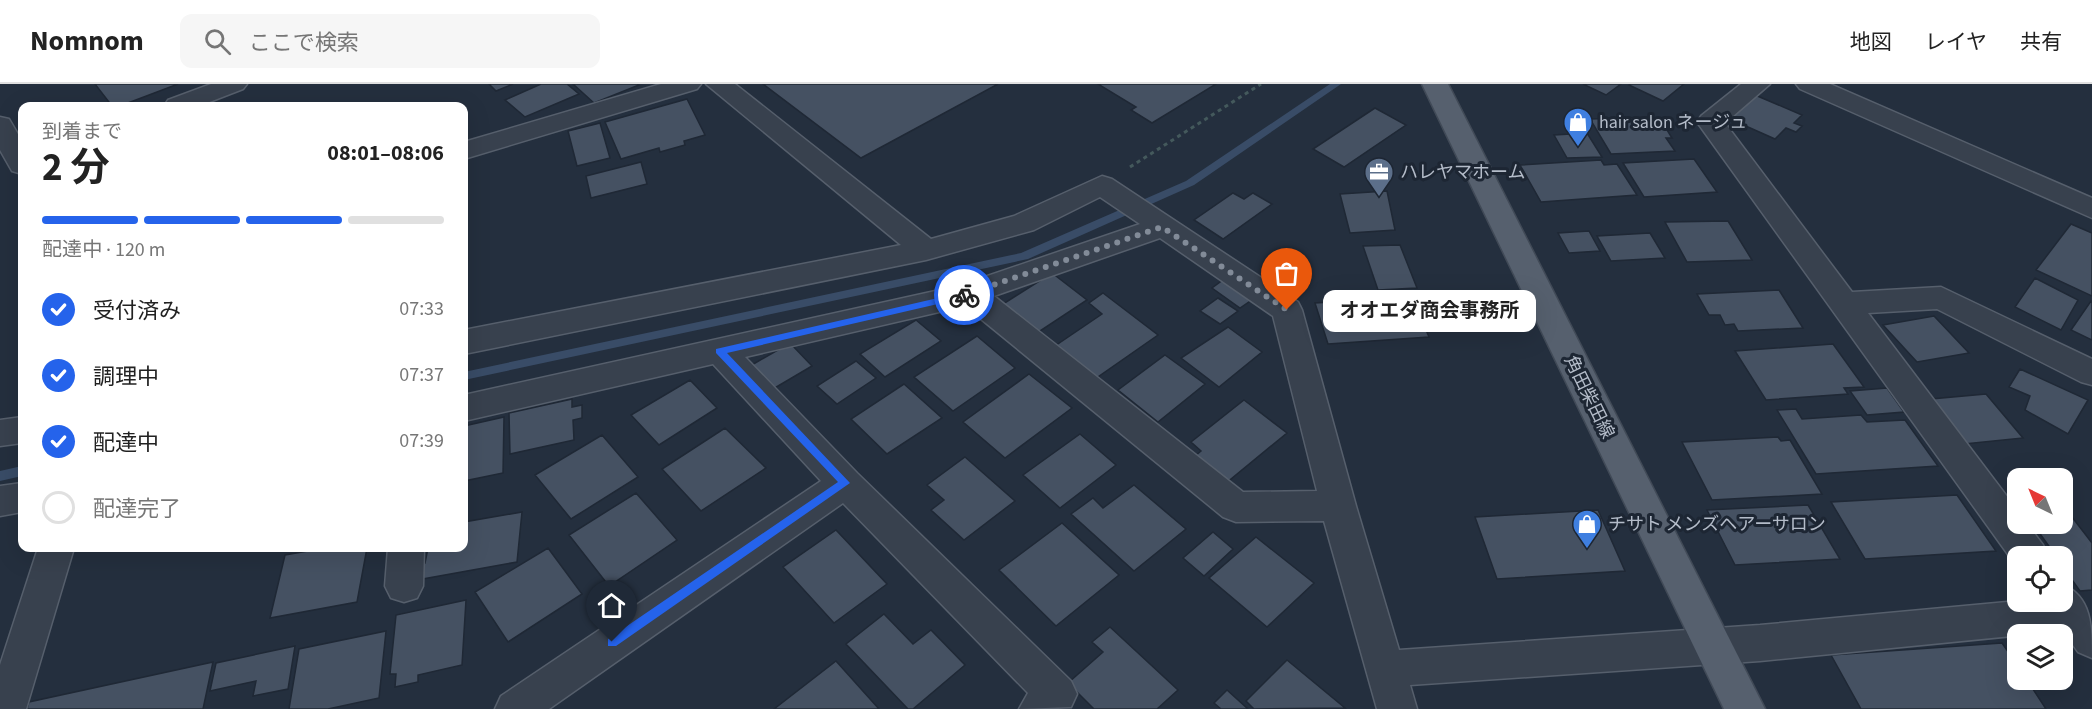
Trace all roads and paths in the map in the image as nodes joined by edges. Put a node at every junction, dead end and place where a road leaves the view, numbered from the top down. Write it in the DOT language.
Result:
graph roads {
  1 [pos="234,84"];
  2 [pos="688,84"];
  3 [pos="719,84"];
  4 [pos="1261,84"];
  5 [pos="1435,84"];
  6 [pos="1757,84"];
  7 [pos="1809,84"];
  8 [pos="187,102"];
  9 [pos="0,125"];
  10 [pos="468,150"];
  11 [pos="18,158"];
  12 [pos="1108,189"];
  13 [pos="2092,209"];
  14 [pos="1157,223"];
  15 [pos="926,250"];
  16 [pos="969,293"];
  17 [pos="1844,304"];
  18 [pos="468,341"];
  19 [pos="720,351"];
  20 [pos="2092,374"];
  21 [pos="468,407"];
  22 [pos="18,431"];
  23 [pos="0,433"];
  24 [pos="845,483"];
  25 [pos="18,499"];
  26 [pos="0,501"];
  27 [pos="1338,507"];
  28 [pos="2023,546"];
  29 [pos="55,552"];
  30 [pos="406,552"];
  31 [pos="404,586"];
  32 [pos="2076,618"];
  33 [pos="1713,646"];
  34 [pos="1387,669"];
  35 [pos="6,709"];
  36 [pos="515,709"];
  37 [pos="1039,709"];
  38 [pos="1397,709"];
  39 [pos="1744,709"];
  1 -- 8 [label="street"];
  2 -- 10 [label="street"];
  3 -- 15 [label="street"];
  4 -- 12 [label="path"];
  5 -- 33 [label="main road, 角田柴田線"];
  6 -- 17 [label="street"];
  7 -- 13 [label="street"];
  9 -- 11 [label="street"];
  12 -- 14 [label="street"];
  12 -- 15 [label="street"];
  14 -- 16 [label="street"];
  14 -- 27 [label="street"];
  15 -- 18 [label="street"];
  16 -- 19 [label="street"];
  16 -- 27 [label="street"];
  17 -- 20 [label="street"];
  17 -- 28 [label="street"];
  19 -- 21 [label="street"];
  19 -- 24 [label="street"];
  22 -- 23 [label="street"];
  24 -- 36 [label="street"];
  24 -- 37 [label="street"];
  25 -- 26 [label="street"];
  27 -- 34 [label="street"];
  29 -- 35 [label="street"];
  30 -- 31 [label="street"];
  32 -- 33 [label="street"];
  33 -- 34 [label="street"];
  33 -- 39 [label="main road, 角田柴田線"];
  34 -- 38 [label="street"];
}
